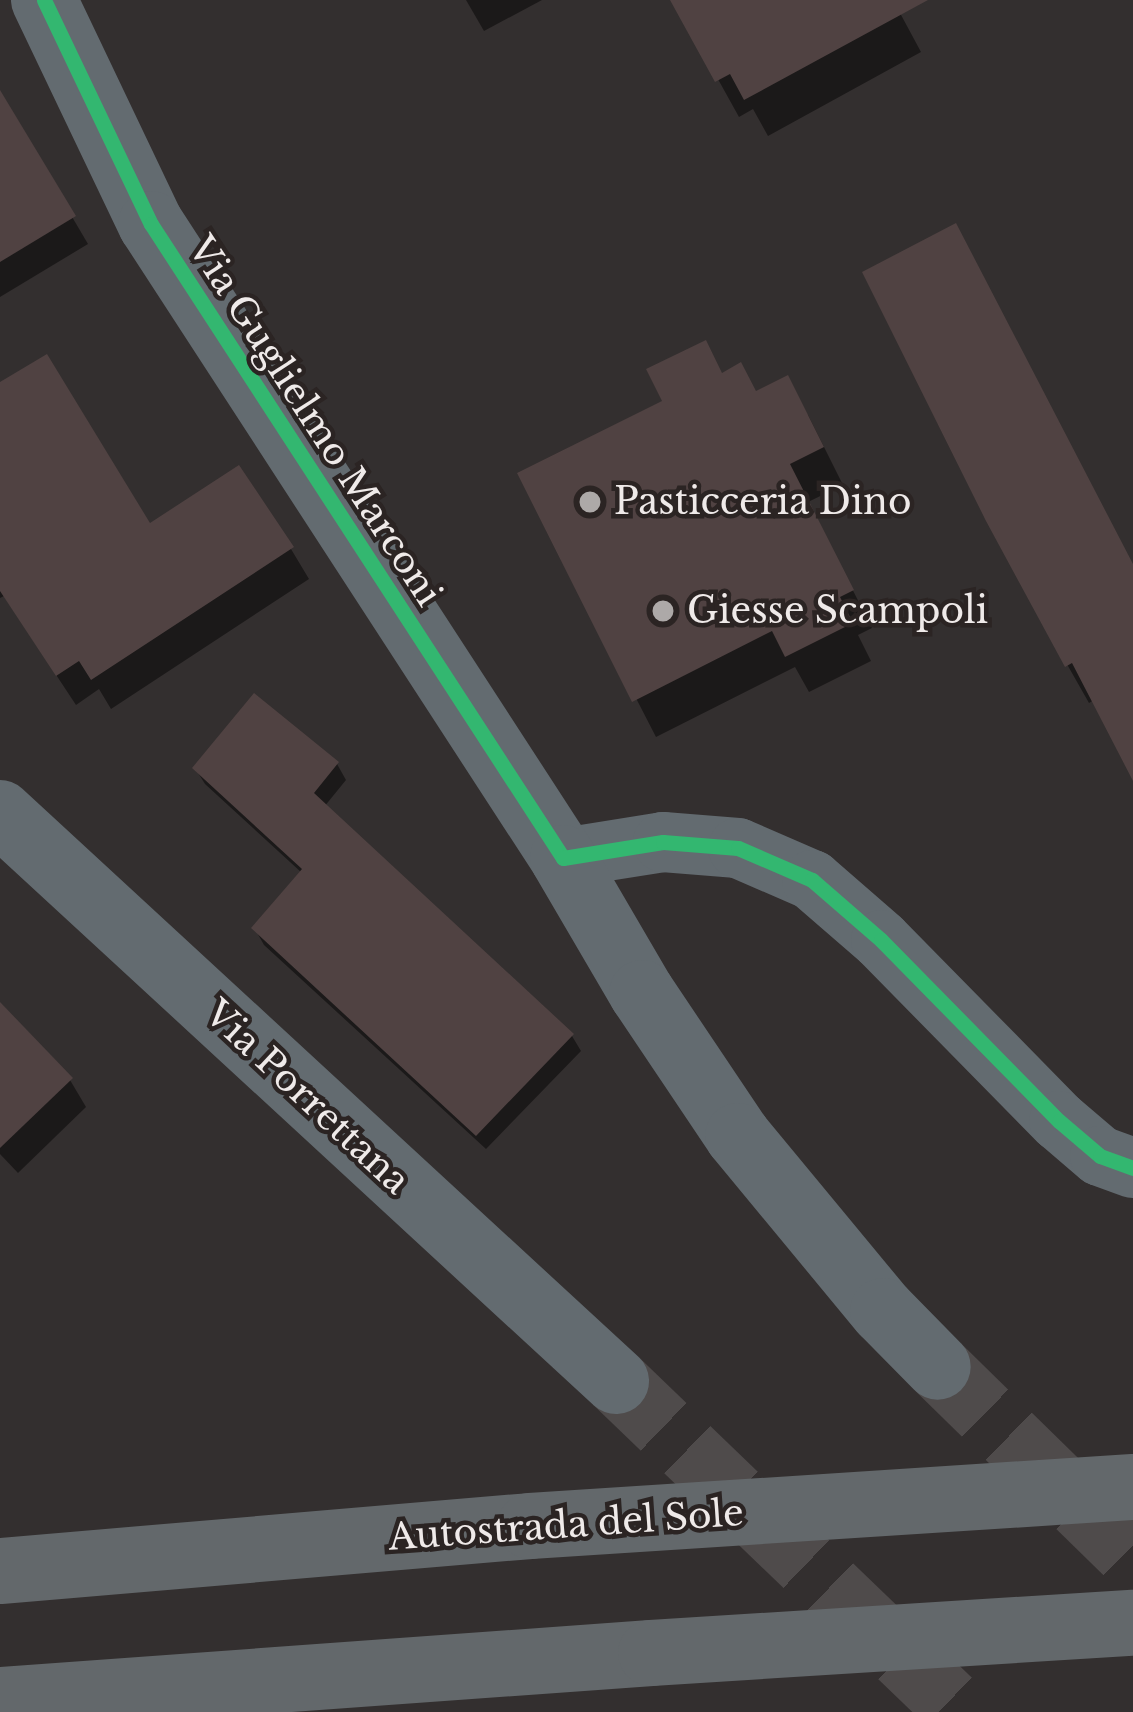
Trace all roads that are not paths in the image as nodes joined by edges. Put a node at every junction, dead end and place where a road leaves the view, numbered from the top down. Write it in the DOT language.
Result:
graph roads {
  1 [pos="44,0"];
  2 [pos="0,813"];
  3 [pos="563,858"];
  4 [pos="1133,1168"];
  5 [pos="938,1367"];
  6 [pos="616,1381"];
  7 [pos="1133,1487"];
  8 [pos="0,1570"];
  9 [pos="1133,1623"];
  10 [pos="0,1700"];
  1 -- 3 [label="main road, Via Guglielmo Marconi"];
  2 -- 6 [label="main road, Via Porrettana"];
  3 -- 4 [label="street"];
  3 -- 5 [label="main road, Via Guglielmo Marconi"];
  7 -- 8 [label="highway, Autostrada del Sole, bridge"];
  9 -- 10 [label="highway, bridge"];
}
